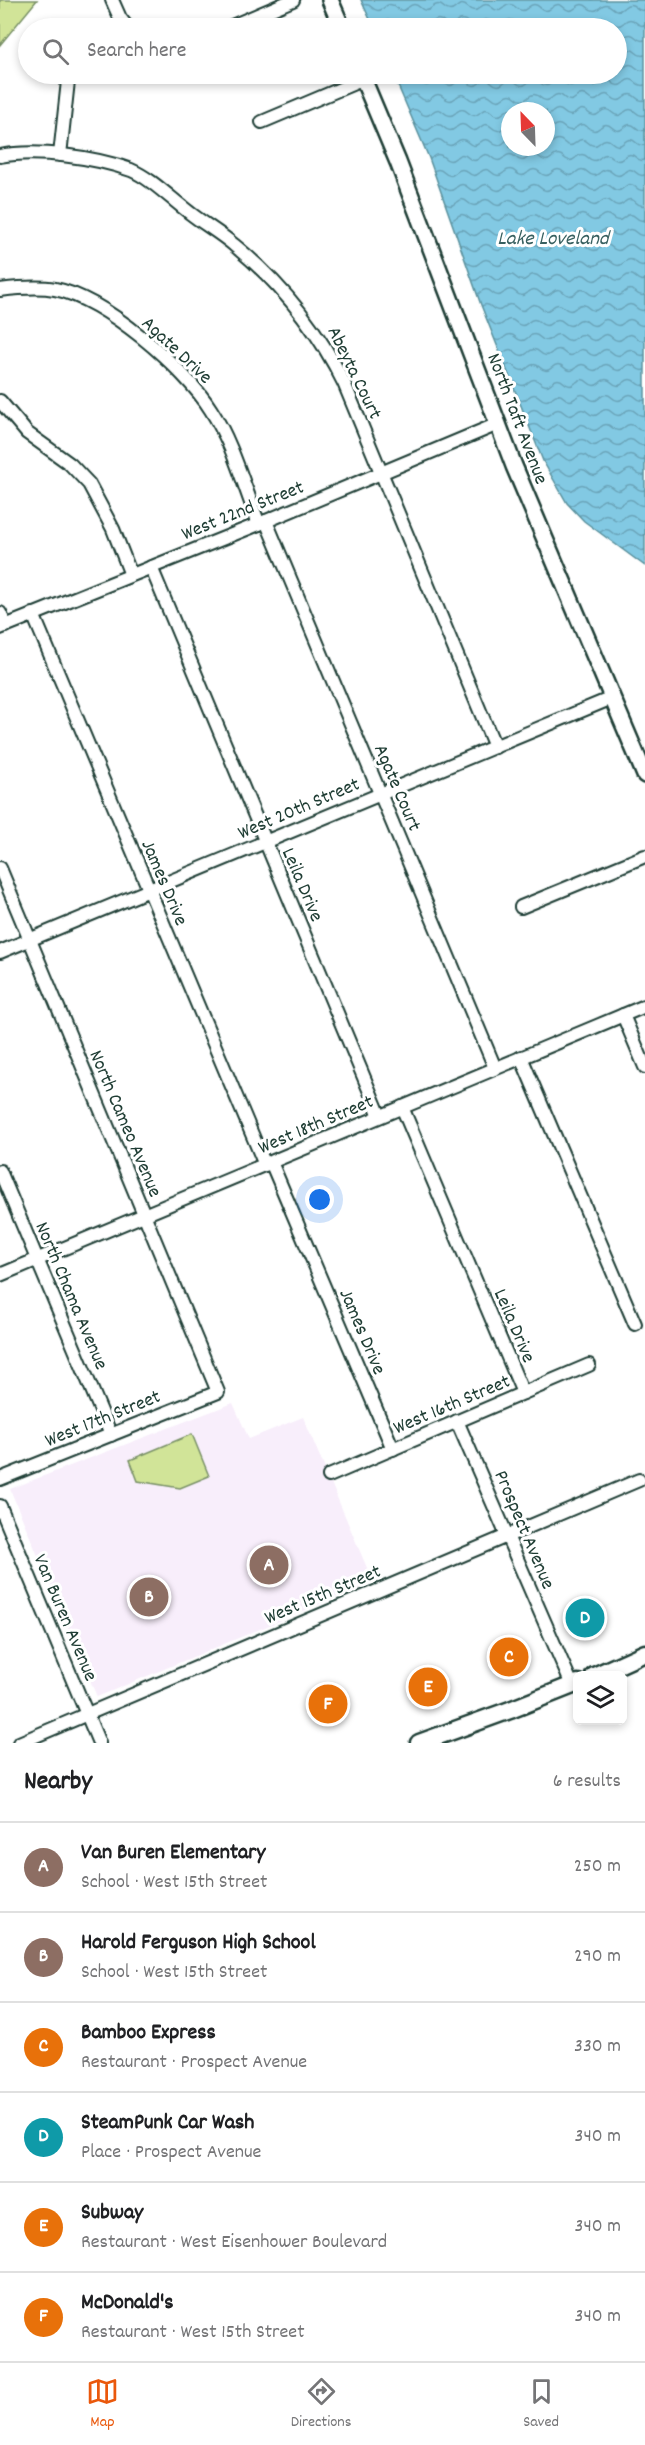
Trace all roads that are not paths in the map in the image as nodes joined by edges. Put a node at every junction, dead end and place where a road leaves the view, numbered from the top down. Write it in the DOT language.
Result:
graph roads {
  1 [pos="112,0"];
  2 [pos="293,0"];
  3 [pos="330,0"];
  4 [pos="120,18"];
  5 [pos="251,18"];
  6 [pos="338,18"];
  7 [pos="68,84"];
  8 [pos="345,84"];
  9 [pos="366,84"];
  10 [pos="262,122"];
  11 [pos="60,155"];
  12 [pos="0,156"];
  13 [pos="0,290"];
  14 [pos="0,401"];
  15 [pos="498,424"];
  16 [pos="381,473"];
  17 [pos="262,523"];
  18 [pos="151,567"];
  19 [pos="131,575"];
  20 [pos="0,613"];
  21 [pos="33,614"];
  22 [pos="3,627"];
  23 [pos="612,698"];
  24 [pos="495,747"];
  25 [pos="645,775"];
  26 [pos="381,794"];
  27 [pos="266,842"];
  28 [pos="645,856"];
  29 [pos="0,868"];
  30 [pos="148,891"];
  31 [pos="521,907"];
  32 [pos="30,940"];
  33 [pos="0,952"];
  34 [pos="645,1006"];
  35 [pos="623,1015"];
  36 [pos="521,1058"];
  37 [pos="645,1067"];
  38 [pos="495,1068"];
  39 [pos="402,1107"];
  40 [pos="380,1116"];
  41 [pos="268,1164"];
  42 [pos="0,1171"];
  43 [pos="144,1215"];
  44 [pos="38,1260"];
  45 [pos="0,1275"];
  46 [pos="635,1324"];
  47 [pos="589,1365"];
  48 [pos="218,1392"];
  49 [pos="523,1393"];
  50 [pos="457,1421"];
  51 [pos="111,1435"];
  52 [pos="393,1449"];
  53 [pos="329,1476"];
  54 [pos="0,1479"];
  55 [pos="639,1480"];
  56 [pos="0,1506"];
  57 [pos="507,1536"];
  58 [pos="645,1653"];
  59 [pos="605,1671"];
  60 [pos="573,1680"];
  61 [pos="573,1685"];
  62 [pos="87,1714"];
  63 [pos="19,1743"];
  64 [pos="99,1743"];
  65 [pos="419,1743"];
  1 -- 4 [label="street"];
  2 -- 5 [label="street"];
  3 -- 6 [label="main road"];
  7 -- 11 [label="street"];
  8 -- 10 [label="street"];
  9 -- 15 [label="main road, North Taft Avenue"];
  11 -- 12 [label="street, Abeyta Court"];
  11 -- 16 [label="street, Abeyta Court"];
  13 -- 17 [label="street, Agate Drive"];
  14 -- 19 [label="street"];
  15 -- 16 [label="street, West 22nd Street"];
  15 -- 23 [label="main road, North Taft Avenue"];
  16 -- 17 [label="street, West 22nd Street"];
  16 -- 24 [label="street, Abeyta Court"];
  17 -- 18 [label="street, West 22nd Street"];
  17 -- 26 [label="street, Agate Court"];
  18 -- 19 [label="street, West 22nd Street"];
  18 -- 27 [label="street, Leila Drive"];
  19 -- 21 [label="street, West 22nd Street"];
  20 -- 22 [label="street"];
  21 -- 22 [label="street, West 22nd Street"];
  21 -- 30 [label="street, James Drive"];
  23 -- 24 [label="street, West 20th Street"];
  23 -- 25 [label="main road, North Taft Avenue"];
  24 -- 26 [label="street, West 20th Street"];
  26 -- 27 [label="street, West 20th Street"];
  26 -- 38 [label="street, Agate Court"];
  27 -- 30 [label="street, West 20th Street"];
  27 -- 40 [label="street, Leila Drive"];
  28 -- 31 [label="street"];
  29 -- 32 [label="street, North Cameo Avenue"];
  30 -- 32 [label="street, West 20th Street"];
  30 -- 41 [label="street, James Drive"];
  32 -- 33 [label="street, West 20th Street"];
  32 -- 43 [label="street, North Cameo Avenue"];
  34 -- 35 [label="street, West 18th Street"];
  35 -- 36 [label="street, West 18th Street"];
  35 -- 37 [label="street"];
  36 -- 38 [label="street, West 18th Street"];
  36 -- 46 [label="street"];
  38 -- 39 [label="street, West 18th Street"];
  39 -- 40 [label="street, West 18th Street"];
  39 -- 49 [label="street, Leila Drive"];
  40 -- 41 [label="street, West 18th Street"];
  41 -- 43 [label="street, West 18th Street"];
  41 -- 52 [label="street, James Drive"];
  42 -- 44 [label="street, North Chama Avenue"];
  43 -- 44 [label="street, West 18th Street"];
  43 -- 48 [label="street, North Cameo Avenue"];
  44 -- 45 [label="street, West 18th Street"];
  44 -- 51 [label="street, North Chama Avenue"];
  47 -- 49 [label="street, West 16th Street"];
  48 -- 51 [label="street, West 17th Street"];
  49 -- 50 [label="street, West 16th Street"];
  50 -- 52 [label="street, West 16th Street"];
  50 -- 57 [label="street, Prospect Avenue"];
  51 -- 54 [label="street, West 17th Street"];
  52 -- 53 [label="street, West 16th Street"];
  55 -- 57 [label="street, West 15th Street"];
  56 -- 62 [label="street, Van Buren Avenue"];
  57 -- 60 [label="street, Prospect Avenue"];
  57 -- 62 [label="street, West 15th Street"];
  58 -- 59 [label="highway"];
  61 -- 65 [label="highway"];
  62 -- 63 [label="street, West 15th Street"];
  62 -- 64 [label="street, Van Buren Avenue"];
}
